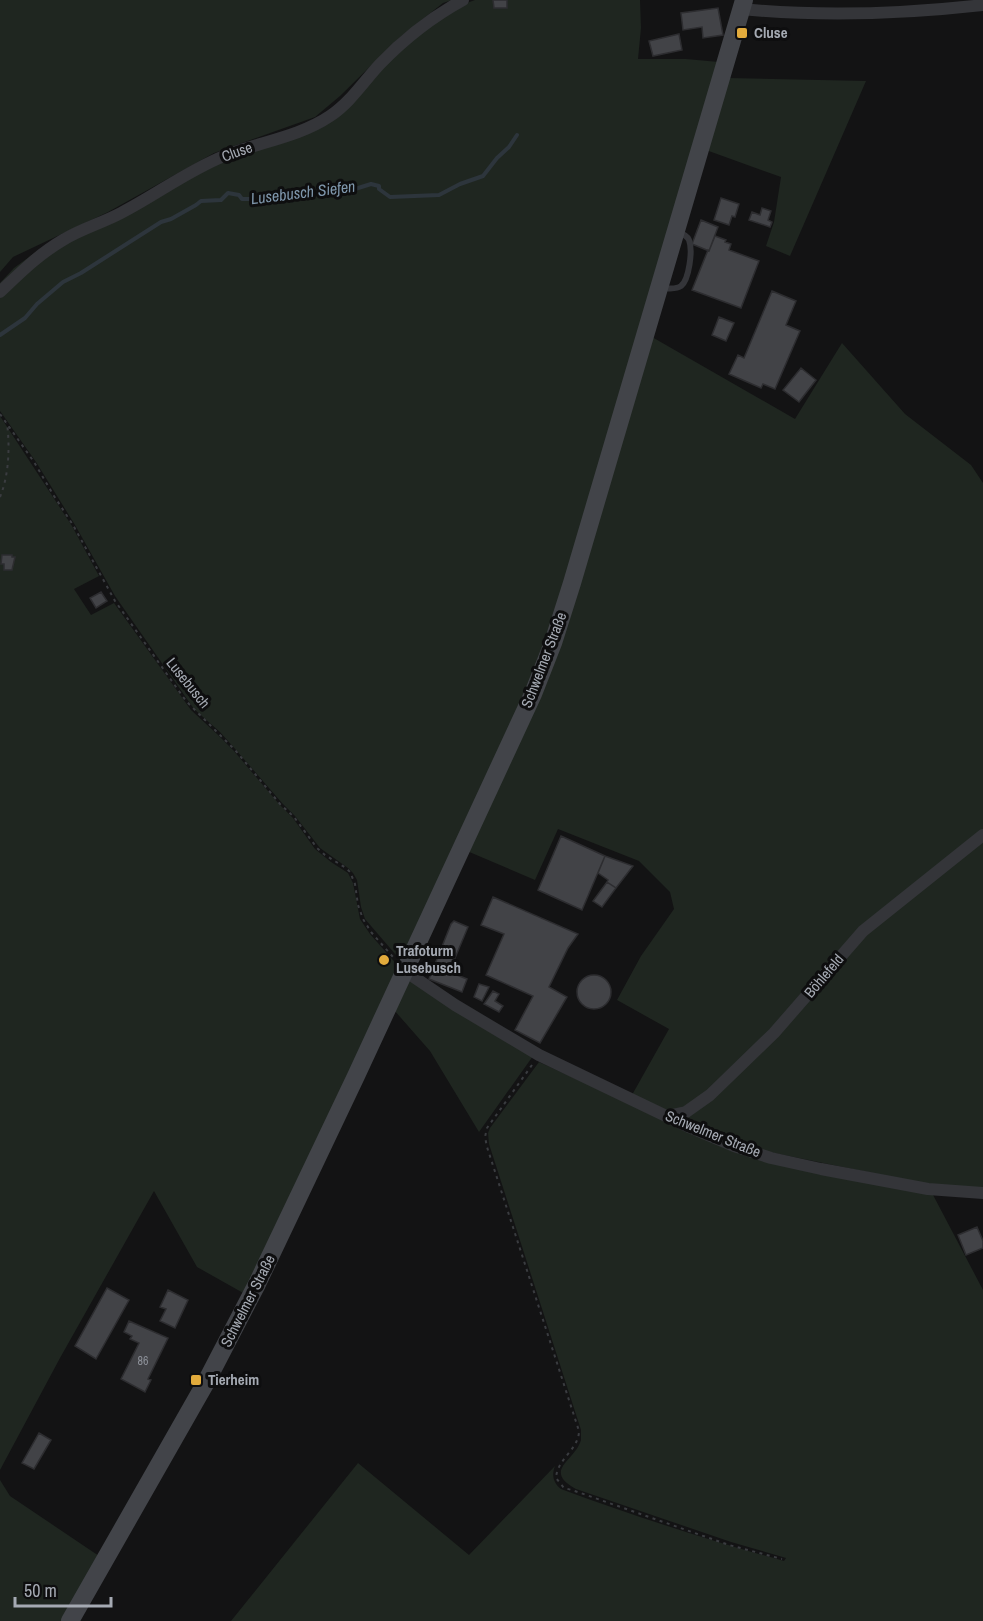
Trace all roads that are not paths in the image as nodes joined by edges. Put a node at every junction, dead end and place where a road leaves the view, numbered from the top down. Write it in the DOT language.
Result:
graph roads {
  1 [pos="463,0"];
  2 [pos="742,4"];
  3 [pos="983,5"];
  4 [pos="0,292"];
  5 [pos="983,835"];
  6 [pos="405,971"];
  7 [pos="667,1116"];
  8 [pos="983,1193"];
  9 [pos="70,1621"];
  1 -- 4 [label="street, Cluse"];
  2 -- 3 [label="street"];
  2 -- 6 [label="main road, Schwelmer Straße"];
  5 -- 7 [label="street, Böhlefeld"];
  6 -- 7 [label="street, Schwelmer Straße"];
  6 -- 9 [label="main road, Schwelmer Straße"];
  7 -- 8 [label="street, Schwelmer Straße"];
}
